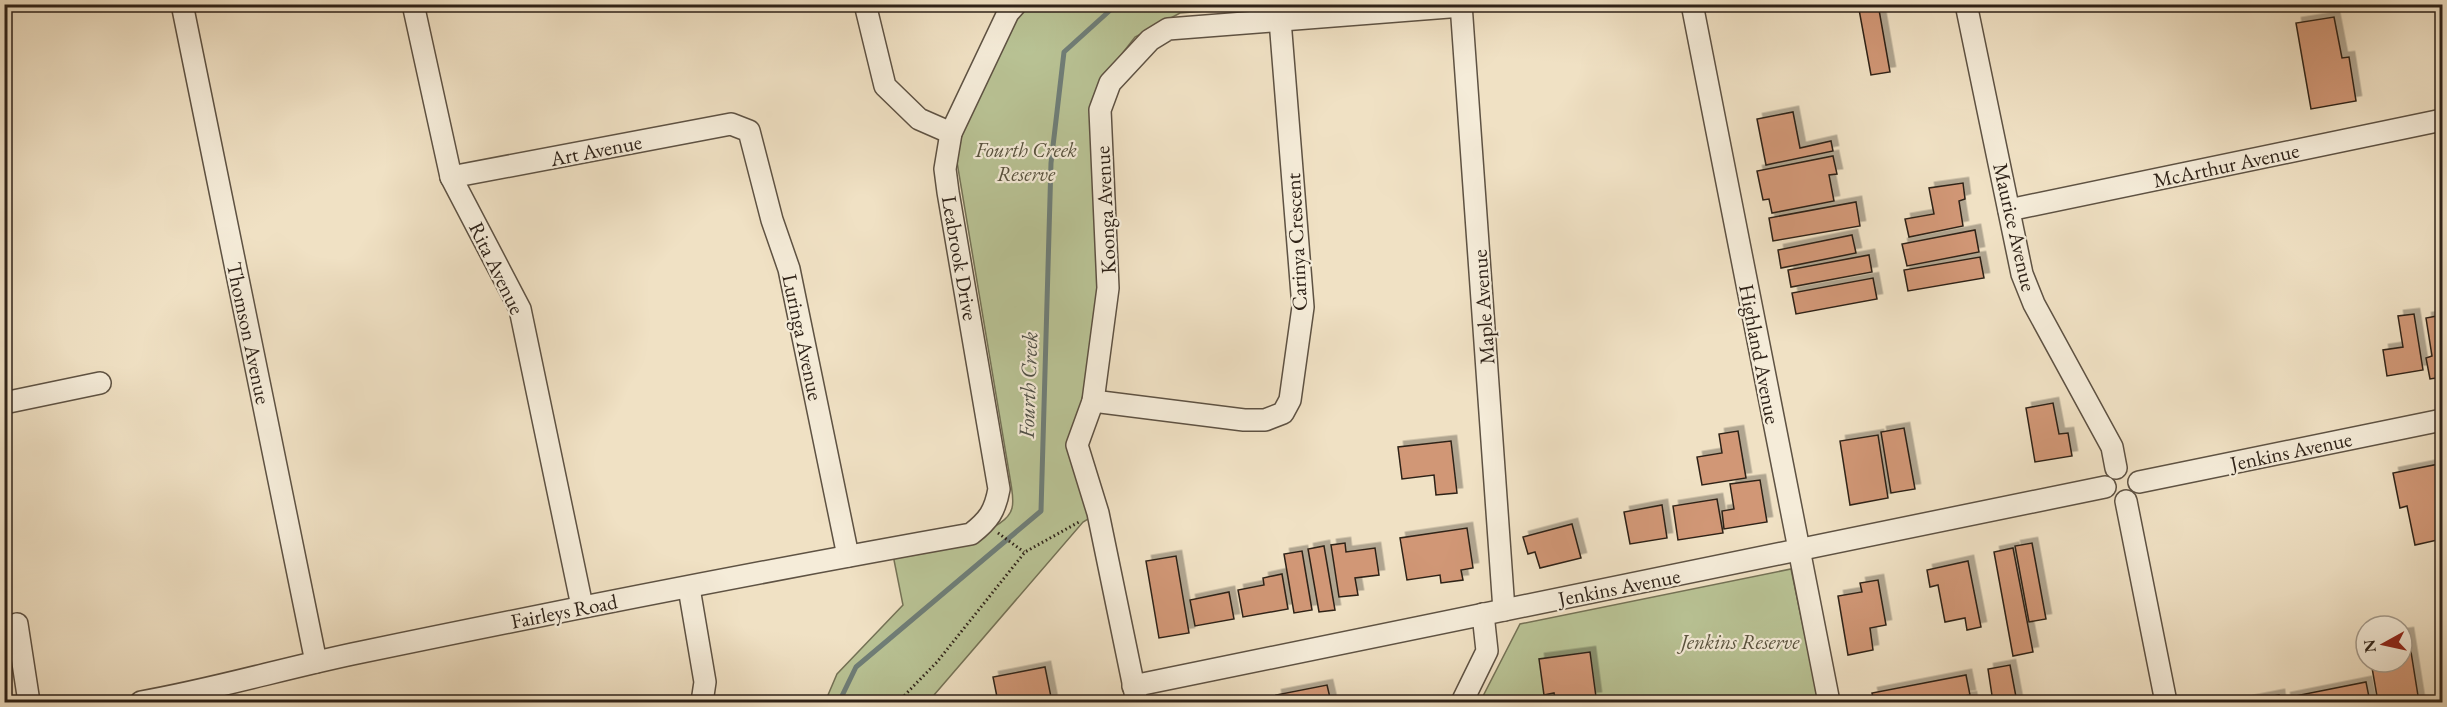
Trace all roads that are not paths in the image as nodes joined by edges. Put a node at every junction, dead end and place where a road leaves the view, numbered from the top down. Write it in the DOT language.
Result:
graph roads {
  1 [pos="182,4"];
  2 [pos="413,4"];
  3 [pos="865,4"];
  4 [pos="1016,4"];
  5 [pos="1692,4"];
  6 [pos="1966,4"];
  7 [pos="1462,5"];
  8 [pos="1280,20"];
  9 [pos="2442,120"];
  10 [pos="741,126"];
  11 [pos="951,133"];
  12 [pos="451,177"];
  13 [pos="2009,210"];
  14 [pos="100,383"];
  15 [pos="1093,401"];
  16 [pos="4,403"];
  17 [pos="2442,420"];
  18 [pos="2116,468"];
  19 [pos="2139,482"];
  20 [pos="2105,487"];
  21 [pos="2126,501"];
  22 [pos="985,523"];
  23 [pos="1799,551"];
  24 [pos="848,556"];
  25 [pos="689,588"];
  26 [pos="582,606"];
  27 [pos="1504,610"];
  28 [pos="1483,614"];
  29 [pos="17,624"];
  30 [pos="316,662"];
  31 [pos="1135,694"];
  32 [pos="211,696"];
  33 [pos="29,702"];
  34 [pos="141,702"];
  35 [pos="702,702"];
  36 [pos="1461,702"];
  37 [pos="1829,702"];
  38 [pos="2166,702"];
  1 -- 30 [label="street, Thomson Avenue"];
  2 -- 12 [label="street, Rita Avenue"];
  3 -- 11 [label="street"];
  4 -- 11 [label="street, Leabrook Drive"];
  5 -- 23 [label="street, Highland Avenue"];
  6 -- 13 [label="street, Maurice Avenue"];
  7 -- 8 [label="street, Koonga Avenue"];
  7 -- 27 [label="street, Maple Avenue"];
  8 -- 15 [label="street, Koonga Avenue"];
  8 -- 15 [label="street, Carinya Crescent"];
  9 -- 13 [label="street, McArthur Avenue"];
  10 -- 12 [label="street, Art Avenue"];
  10 -- 24 [label="street, Luringa Avenue"];
  11 -- 22 [label="street, Leabrook Drive"];
  12 -- 26 [label="street, Rita Avenue"];
  13 -- 18 [label="street, Maurice Avenue"];
  14 -- 16 [label="street"];
  15 -- 31 [label="street, Koonga Avenue"];
  17 -- 19 [label="street, Jenkins Avenue"];
  18 -- 19 [label="street"];
  18 -- 20 [label="street"];
  19 -- 21 [label="street"];
  20 -- 21 [label="street"];
  20 -- 23 [label="street, Jenkins Avenue"];
  21 -- 38 [label="street"];
  22 -- 24 [label="street, Fairleys Road"];
  23 -- 27 [label="street, Jenkins Avenue"];
  23 -- 37 [label="street, Highland Avenue"];
  24 -- 25 [label="street, Fairleys Road"];
  25 -- 26 [label="street, Fairleys Road"];
  25 -- 35 [label="street"];
  26 -- 30 [label="street, Fairleys Road"];
  27 -- 28 [label="street, Jenkins Avenue"];
  28 -- 31 [label="street, Jenkins Avenue"];
  28 -- 36 [label="street"];
  29 -- 33 [label="street"];
  30 -- 32 [label="street, Fairleys Road"];
  32 -- 34 [label="street, Fairleys Road"];
}
